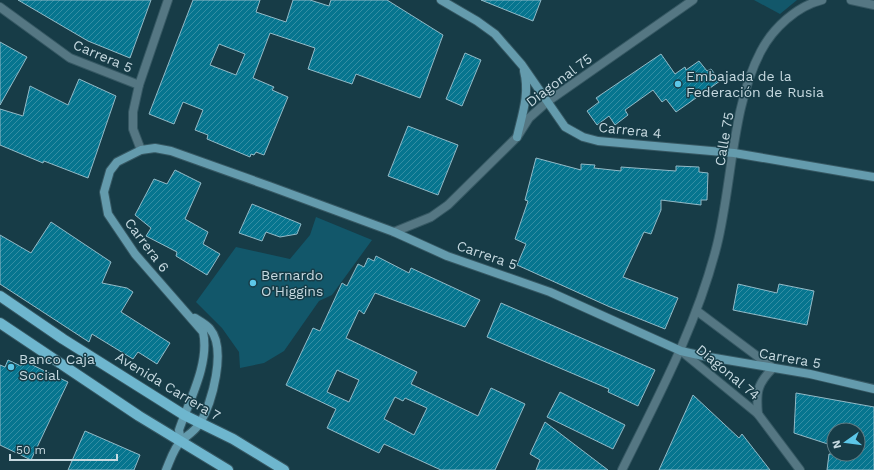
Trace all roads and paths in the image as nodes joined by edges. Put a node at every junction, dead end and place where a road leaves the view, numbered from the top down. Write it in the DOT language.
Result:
graph roads {
  1 [pos="168,0"];
  2 [pos="441,0"];
  3 [pos="694,0"];
  4 [pos="822,0"];
  5 [pos="851,0"];
  6 [pos="874,6"];
  7 [pos="0,7"];
  8 [pos="522,65"];
  9 [pos="139,85"];
  10 [pos="547,102"];
  11 [pos="516,137"];
  12 [pos="141,150"];
  13 [pos="734,153"];
  14 [pos="874,177"];
  15 [pos="106,181"];
  16 [pos="394,232"];
  17 [pos="0,296"];
  18 [pos="697,311"];
  19 [pos="189,315"];
  20 [pos="0,323"];
  21 [pos="681,351"];
  22 [pos="773,368"];
  23 [pos="874,389"];
  24 [pos="758,414"];
  25 [pos="184,415"];
  26 [pos="200,424"];
  27 [pos="181,441"];
  28 [pos="166,470"];
  29 [pos="228,470"];
  30 [pos="284,470"];
  31 [pos="622,470"];
  32 [pos="800,470"];
  1 -- 9 [label="street"];
  2 -- 8 [label="street, Carrera 4"];
  3 -- 10 [label="street, Diagonal 75"];
  4 -- 13 [label="street, Calle 75"];
  5 -- 6 [label="street"];
  7 -- 9 [label="street, Carrera 5"];
  8 -- 10 [label="street, Carrera 4"];
  8 -- 11 [label="street"];
  9 -- 12 [label="street"];
  10 -- 11 [label="street, Diagonal 75"];
  10 -- 13 [label="street, Carrera 4"];
  11 -- 16 [label="street, Diagonal 75"];
  12 -- 15 [label="street, Carrera 5"];
  12 -- 16 [label="street, Carrera 5"];
  13 -- 14 [label="street, Carrera 4"];
  13 -- 18 [label="street, Calle 75"];
  15 -- 19 [label="street, Carrera 6"];
  16 -- 21 [label="street, Carrera 5"];
  17 -- 25 [label="main road, Avenida Carrera 7"];
  18 -- 21 [label="street, Calle 75"];
  18 -- 22 [label="street"];
  19 -- 25 [label="street"];
  19 -- 26 [label="street"];
  20 -- 27 [label="main road"];
  21 -- 22 [label="street, Carrera 5"];
  21 -- 24 [label="street, Diagonal 74"];
  21 -- 31 [label="street, Calle 75"];
  22 -- 23 [label="street, Carrera 5"];
  22 -- 24 [label="street, Diagonal 74"];
  24 -- 32 [label="street, Diagonal 74"];
  25 -- 26 [label="main road, Avenida Carrera 7"];
  25 -- 27 [label="street"];
  26 -- 27 [label="street"];
  26 -- 30 [label="main road, Avenida Carrera 7"];
  27 -- 28 [label="street"];
  27 -- 29 [label="main road"];
}
